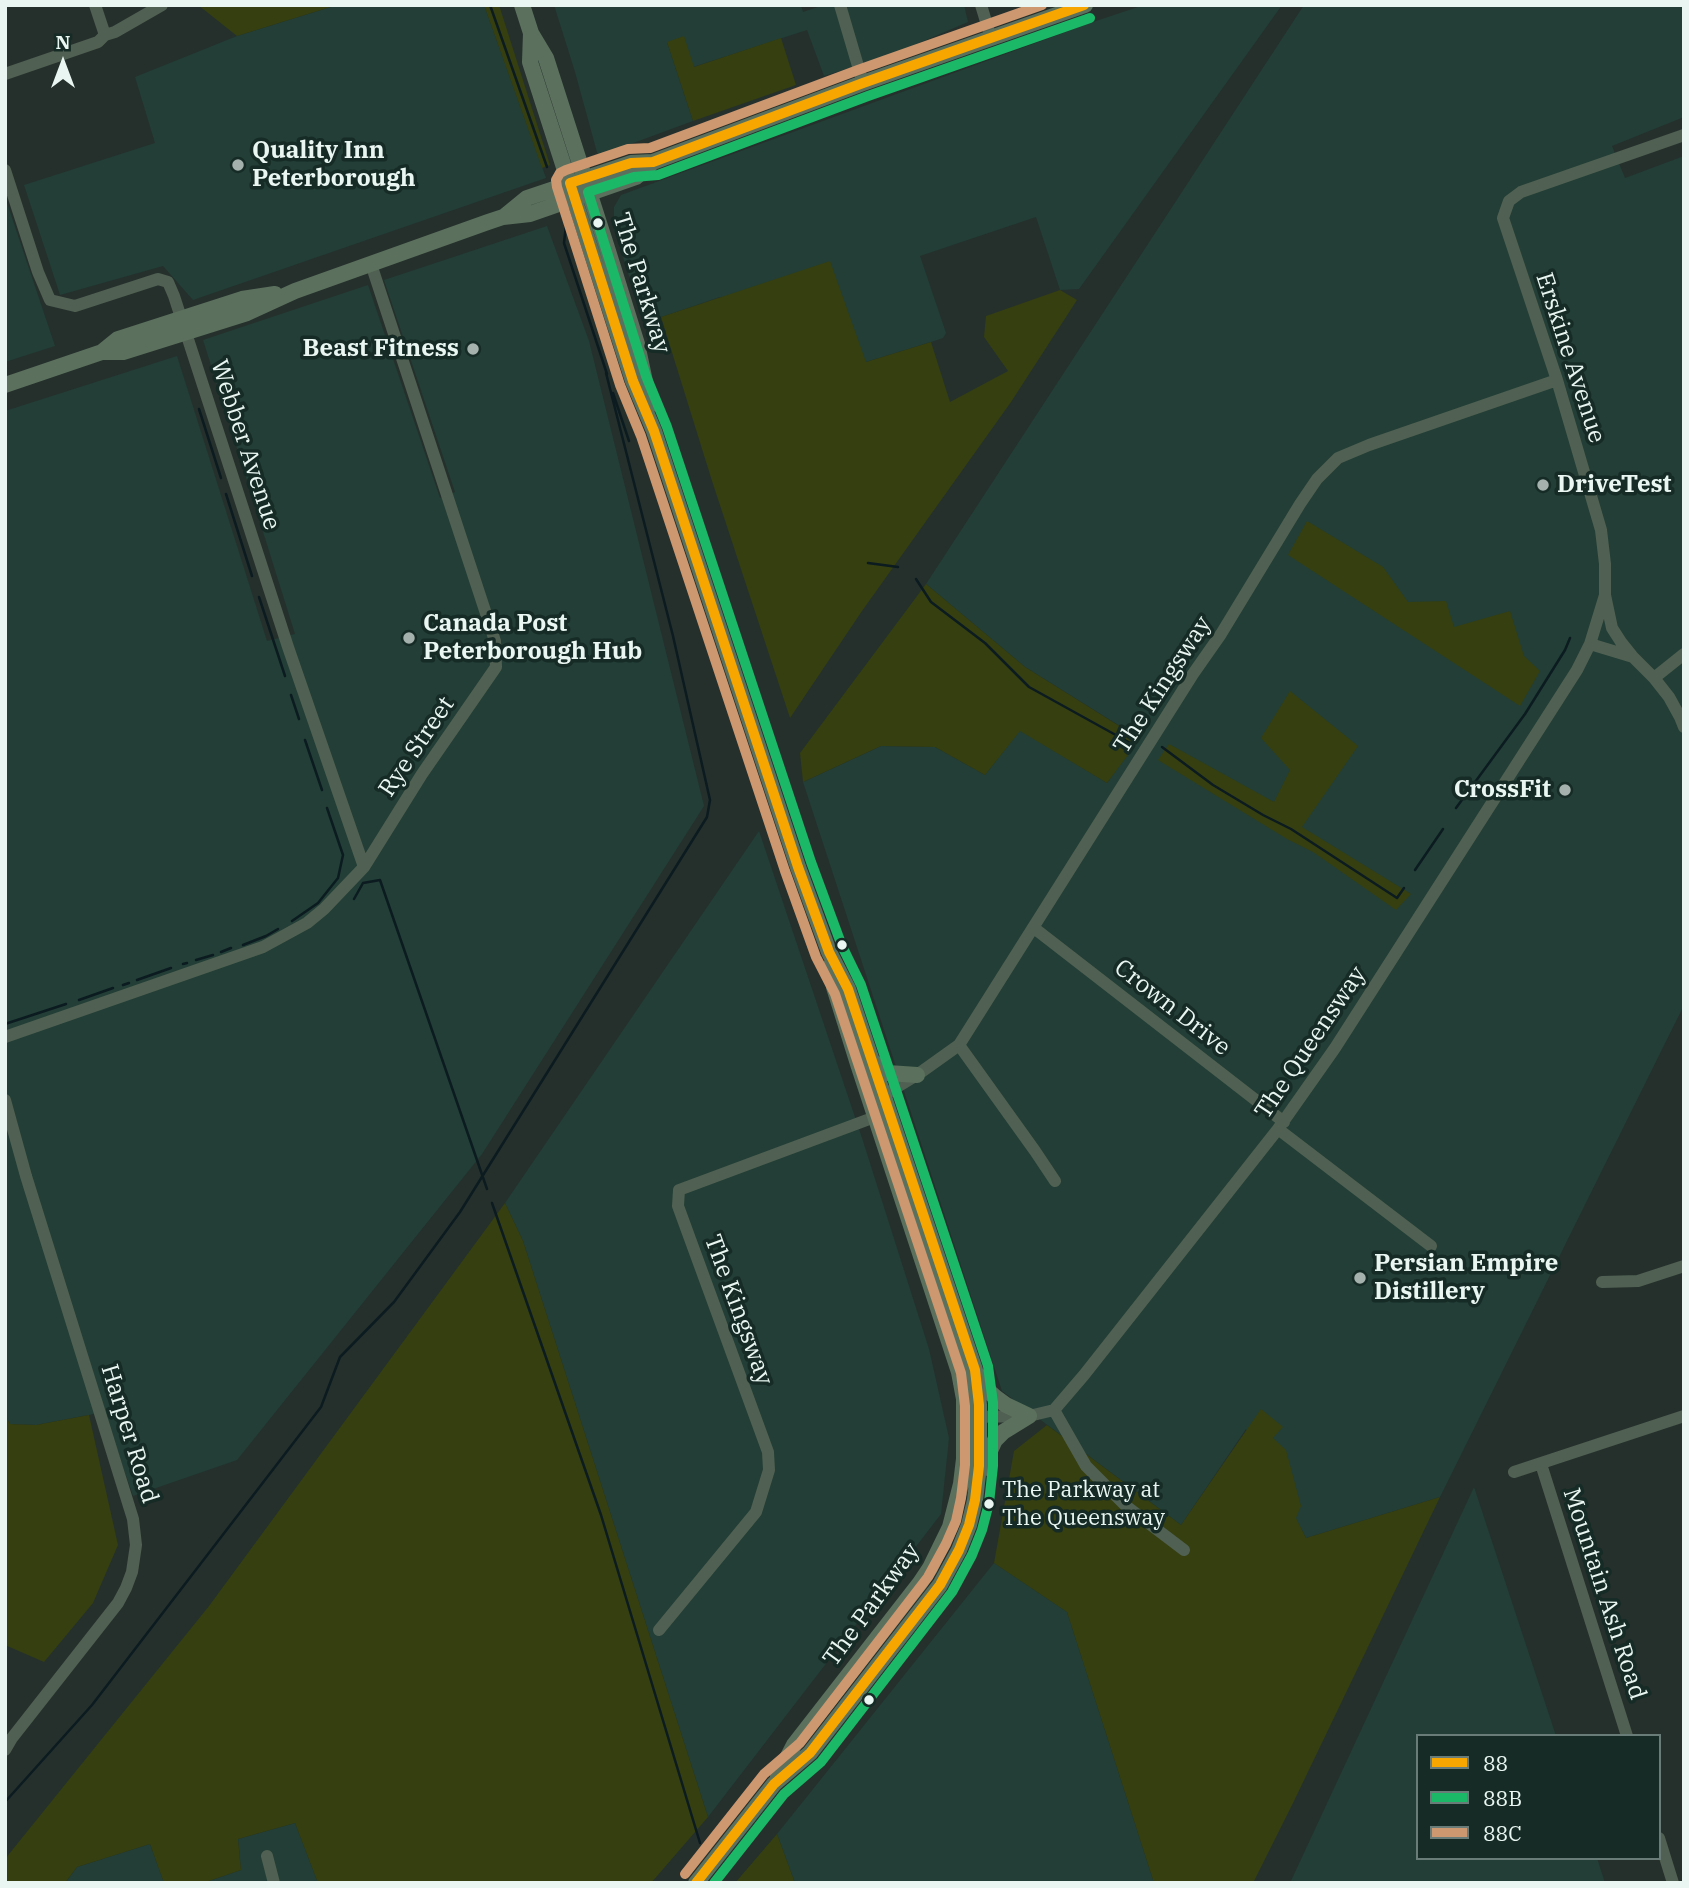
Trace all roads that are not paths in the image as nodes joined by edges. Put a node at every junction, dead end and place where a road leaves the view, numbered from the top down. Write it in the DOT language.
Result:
graph roads {
  1 [pos="95,5"];
  2 [pos="162,5"];
  3 [pos="522,5"];
  4 [pos="840,5"];
  5 [pos="981,5"];
  6 [pos="1085,5"];
  7 [pos="104,35"];
  8 [pos="991,38"];
  9 [pos="5,74"];
  10 [pos="863,83"];
  11 [pos="1684,135"];
  12 [pos="5,170"];
  13 [pos="580,188"];
  14 [pos="371,264"];
  15 [pos="184,326"];
  16 [pos="1557,380"];
  17 [pos="5,385"];
  18 [pos="1605,595"];
  19 [pos="1590,644"];
  20 [pos="1684,654"];
  21 [pos="1633,657"];
  22 [pos="1654,678"];
  23 [pos="1684,727"];
  24 [pos="363,867"];
  25 [pos="1034,928"];
  26 [pos="829,952"];
  27 [pos="5,1037"];
  28 [pos="959,1045"];
  29 [pos="871,1060"];
  30 [pos="917,1075"];
  31 [pos="5,1100"];
  32 [pos="879,1107"];
  33 [pos="1281,1126"];
  34 [pos="1055,1181"];
  35 [pos="1431,1246"];
  36 [pos="1684,1266"];
  37 [pos="1602,1282"];
  38 [pos="975,1370"];
  39 [pos="1054,1410"];
  40 [pos="1029,1416"];
  41 [pos="1684,1416"];
  42 [pos="972,1417"];
  43 [pos="1541,1464"];
  44 [pos="1514,1472"];
  45 [pos="975,1500"];
  46 [pos="1184,1550"];
  47 [pos="659,1630"];
  48 [pos="1626,1734"];
  49 [pos="5,1750"];
  50 [pos="774,1784"];
  51 [pos="1661,1844"];
  52 [pos="267,1856"];
  53 [pos="274,1883"];
  54 [pos="696,1883"];
  55 [pos="1673,1883"];
  1 -- 7 [label="street"];
  2 -- 7 [label="street"];
  3 -- 13 [label="main road, The Parkway"];
  4 -- 10 [label="street"];
  5 -- 8 [label="street"];
  6 -- 8 [label="main road"];
  7 -- 9 [label="street"];
  8 -- 10 [label="main road"];
  10 -- 13 [label="main road"];
  11 -- 16 [label="street, Erskine Avenue"];
  12 -- 15 [label="street, Webber Avenue"];
  13 -- 14 [label="main road"];
  13 -- 26 [label="main road, The Parkway"];
  14 -- 15 [label="main road"];
  14 -- 24 [label="street, Rye Street"];
  15 -- 17 [label="main road"];
  15 -- 24 [label="street, Webber Avenue"];
  16 -- 18 [label="street, Erskine Avenue"];
  16 -- 25 [label="street, The Kingsway"];
  18 -- 19 [label="street, The Queensway"];
  18 -- 21 [label="street"];
  19 -- 21 [label="street"];
  19 -- 33 [label="street, The Queensway"];
  20 -- 22 [label="street"];
  21 -- 22 [label="street"];
  22 -- 23 [label="street"];
  24 -- 27 [label="street, Rye Street"];
  25 -- 28 [label="street, The Kingsway"];
  25 -- 33 [label="street, Crown Drive"];
  26 -- 29 [label="main road, The Parkway"];
  26 -- 32 [label="main road, The Parkway"];
  28 -- 30 [label="street, The Kingsway"];
  28 -- 34 [label="street"];
  29 -- 30 [label="main road"];
  29 -- 32 [label="main road, The Parkway"];
  30 -- 32 [label="street, The Kingsway"];
  31 -- 49 [label="street, Harper Road"];
  32 -- 38 [label="main road, The Parkway"];
  32 -- 42 [label="main road, The Parkway"];
  32 -- 47 [label="street, The Kingsway"];
  33 -- 35 [label="street, Crown Drive"];
  33 -- 39 [label="street, The Queensway"];
  36 -- 37 [label="street"];
  38 -- 40 [label="main road"];
  38 -- 42 [label="main road, The Parkway"];
  39 -- 40 [label="street"];
  39 -- 46 [label="street"];
  40 -- 42 [label="street"];
  40 -- 45 [label="main road"];
  41 -- 43 [label="street"];
  42 -- 45 [label="main road, The Parkway"];
  42 -- 50 [label="main road, The Parkway"];
  43 -- 44 [label="street"];
  43 -- 48 [label="street, Mountain Ash Road"];
  45 -- 50 [label="main road, The Parkway"];
  50 -- 54 [label="main road, The Parkway"];
  51 -- 55 [label="street"];
  52 -- 53 [label="street"];
}
